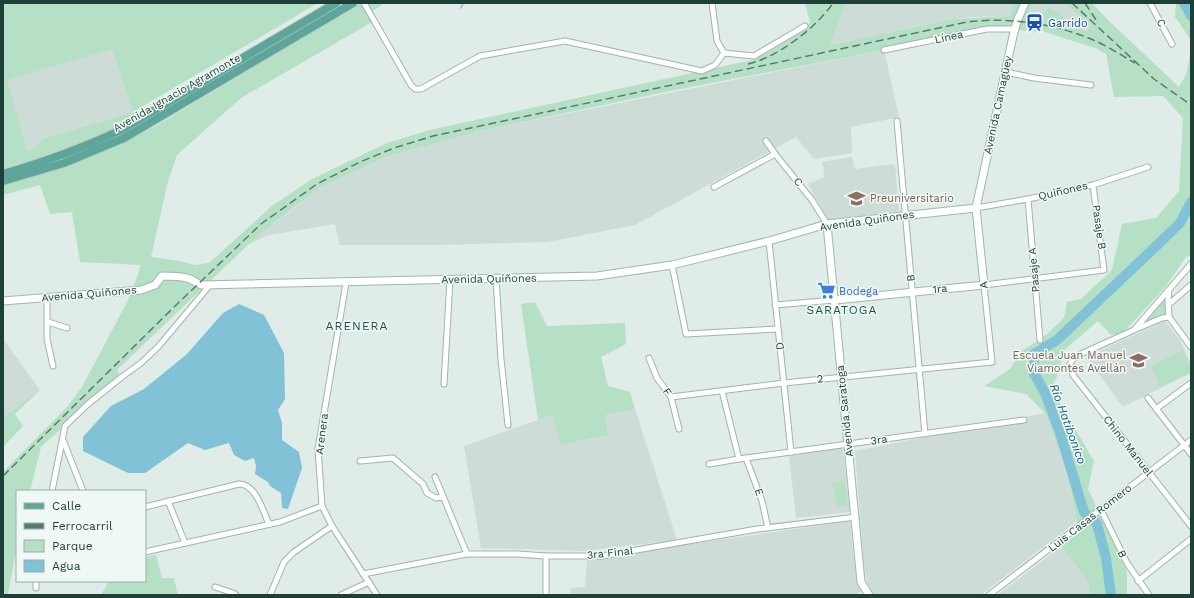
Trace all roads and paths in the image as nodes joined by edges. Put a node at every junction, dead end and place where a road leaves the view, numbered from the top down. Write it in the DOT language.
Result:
graph roads {
  1 [pos="336,3"];
  2 [pos="353,3"];
  3 [pos="364,3"];
  4 [pos="712,3"];
  5 [pos="1025,3"];
  6 [pos="1150,3"];
  7 [pos="804,26"];
  8 [pos="1015,29"];
  9 [pos="1172,44"];
  10 [pos="884,50"];
  11 [pos="724,53"];
  12 [pos="1006,72"];
  13 [pos="1091,85"];
  14 [pos="897,121"];
  15 [pos="766,141"];
  16 [pos="775,154"];
  17 [pos="1148,167"];
  18 [pos="3,174"];
  19 [pos="3,181"];
  20 [pos="1093,185"];
  21 [pos="714,187"];
  22 [pos="1028,200"];
  23 [pos="976,208"];
  24 [pos="905,215"];
  25 [pos="827,224"];
  26 [pos="769,241"];
  27 [pos="1191,264"];
  28 [pos="672,265"];
  29 [pos="1104,270"];
  30 [pos="496,278"];
  31 [pos="450,280"];
  32 [pos="1036,280"];
  33 [pos="346,283"];
  34 [pos="210,285"];
  35 [pos="984,285"];
  36 [pos="1191,285"];
  37 [pos="1170,289"];
  38 [pos="912,292"];
  39 [pos="47,298"];
  40 [pos="835,300"];
  41 [pos="3,301"];
  42 [pos="775,305"];
  43 [pos="1168,305"];
  44 [pos="1169,317"];
  45 [pos="48,322"];
  46 [pos="67,328"];
  47 [pos="778,329"];
  48 [pos="1134,330"];
  49 [pos="1040,340"];
  50 [pos="1191,347"];
  51 [pos="649,358"];
  52 [pos="992,362"];
  53 [pos="53,366"];
  54 [pos="919,369"];
  55 [pos="842,376"];
  56 [pos="784,383"];
  57 [pos="444,384"];
  58 [pos="1190,385"];
  59 [pos="722,391"];
  60 [pos="671,398"];
  61 [pos="1148,398"];
  62 [pos="1156,409"];
  63 [pos="1024,420"];
  64 [pos="508,426"];
  65 [pos="679,429"];
  66 [pos="925,434"];
  67 [pos="62,439"];
  68 [pos="1191,440"];
  69 [pos="849,444"];
  70 [pos="1184,445"];
  71 [pos="790,452"];
  72 [pos="1191,454"];
  73 [pos="746,458"];
  74 [pos="739,459"];
  75 [pos="360,461"];
  76 [pos="709,464"];
  77 [pos="1149,472"];
  78 [pos="435,477"];
  79 [pos="52,490"];
  80 [pos="83,490"];
  81 [pos="443,497"];
  82 [pos="168,501"];
  83 [pos="322,506"];
  84 [pos="146,507"];
  85 [pos="1100,510"];
  86 [pos="856,517"];
  87 [pos="269,524"];
  88 [pos="332,526"];
  89 [pos="1191,526"];
  90 [pos="768,528"];
  91 [pos="1191,539"];
  92 [pos="185,543"];
  93 [pos="146,552"];
  94 [pos="467,554"];
  95 [pos="546,556"];
  96 [pos="363,574"];
  97 [pos="1138,581"];
  98 [pos="36,582"];
  99 [pos="369,582"];
  100 [pos="215,587"];
  101 [pos="36,588"];
  102 [pos="236,595"];
  103 [pos="270,595"];
  104 [pos="341,595"];
  105 [pos="377,595"];
  106 [pos="546,595"];
  107 [pos="869,595"];
  108 [pos="989,595"];
  109 [pos="1149,595"];
  1 -- 18 [label="main road, Avenida Ignacio Agramonte"];
  2 -- 19 [label="main road, Avenida Ignacio Agramonte"];
  3 -- 11 [label="street"];
  4 -- 11 [label="street"];
  5 -- 8 [label="main road, Avenida Camagüey"];
  6 -- 9 [label="street, C"];
  7 -- 11 [label="street"];
  8 -- 10 [label="street, Línea"];
  8 -- 12 [label="main road, Avenida Camagüey"];
  12 -- 13 [label="street"];
  12 -- 23 [label="main road, Avenida Camagüey"];
  14 -- 24 [label="street, B"];
  15 -- 16 [label="street, C"];
  16 -- 21 [label="street"];
  16 -- 25 [label="street, C"];
  17 -- 20 [label="street, Quiñones"];
  20 -- 22 [label="street, Quiñones"];
  20 -- 29 [label="street, Pasaje B"];
  22 -- 23 [label="street, Quiñones"];
  22 -- 32 [label="street, Pasaje A"];
  23 -- 24 [label="main road, Avenida Quiñones"];
  23 -- 35 [label="main road, A"];
  24 -- 25 [label="main road, Avenida Quiñones"];
  24 -- 38 [label="street, B"];
  25 -- 26 [label="main road, Avenida Quiñones"];
  25 -- 40 [label="main road, Avenida Saratoga"];
  26 -- 28 [label="main road, Avenida Quiñones"];
  26 -- 42 [label="street, D"];
  27 -- 37 [label="street"];
  28 -- 30 [label="main road, Avenida Quiñones"];
  28 -- 47 [label="street"];
  29 -- 32 [label="street, 1ra"];
  30 -- 31 [label="main road, Avenida Quiñones"];
  30 -- 64 [label="street"];
  31 -- 33 [label="main road, Avenida Quiñones"];
  31 -- 57 [label="street"];
  32 -- 35 [label="street, 1ra"];
  32 -- 49 [label="street, Pasaje A"];
  33 -- 34 [label="main road, Avenida Quiñones"];
  33 -- 83 [label="street, Arenera"];
  34 -- 39 [label="main road, Avenida Quiñones"];
  34 -- 67 [label="street"];
  35 -- 38 [label="main road, 1ra"];
  35 -- 52 [label="street, A"];
  36 -- 43 [label="street"];
  37 -- 43 [label="street"];
  37 -- 48 [label="street"];
  38 -- 40 [label="main road, 1ra"];
  38 -- 54 [label="street, B"];
  39 -- 41 [label="main road, Avenida Quiñones"];
  39 -- 45 [label="street"];
  40 -- 42 [label="street, 1ra"];
  40 -- 55 [label="main road, Avenida Saratoga"];
  42 -- 47 [label="street, D"];
  43 -- 44 [label="street"];
  44 -- 48 [label="street"];
  44 -- 50 [label="street"];
  45 -- 46 [label="street"];
  45 -- 53 [label="street"];
  47 -- 56 [label="street, D"];
  48 -- 77 [label="street, Chino Manuel"];
  51 -- 60 [label="street, F"];
  52 -- 54 [label="street, 2"];
  54 -- 55 [label="street, 2"];
  54 -- 66 [label="street, B"];
  55 -- 56 [label="street, 2"];
  55 -- 69 [label="main road, Avenida Saratoga"];
  56 -- 59 [label="street, 2"];
  56 -- 71 [label="street, D"];
  58 -- 62 [label="street"];
  59 -- 60 [label="street, 2"];
  59 -- 74 [label="street"];
  60 -- 65 [label="street, F"];
  61 -- 62 [label="street"];
  62 -- 70 [label="street"];
  63 -- 66 [label="street, 3ra"];
  66 -- 69 [label="street, 3ra"];
  67 -- 79 [label="street"];
  67 -- 80 [label="street"];
  68 -- 70 [label="street, Luis Casas Romero"];
  69 -- 71 [label="street, 3ra"];
  69 -- 86 [label="main road, Avenida Saratoga"];
  70 -- 72 [label="street"];
  70 -- 77 [label="street, Luis Casas Romero"];
  71 -- 73 [label="street, 3ra"];
  73 -- 74 [label="street, 3ra"];
  73 -- 90 [label="street, E"];
  74 -- 76 [label="street, 3ra"];
  75 -- 81 [label="street"];
  77 -- 85 [label="street, Luis Casas Romero"];
  77 -- 89 [label="street, Chino Manuel"];
  78 -- 81 [label="street"];
  81 -- 94 [label="street"];
  82 -- 84 [label="street"];
  82 -- 87 [label="street"];
  82 -- 92 [label="street"];
  83 -- 87 [label="street"];
  83 -- 88 [label="street, Arenera"];
  85 -- 97 [label="street, B"];
  85 -- 108 [label="street, Luis Casas Romero"];
  86 -- 90 [label="street, 3ra Final"];
  86 -- 107 [label="main road, Avenida Saratoga"];
  87 -- 92 [label="street"];
  88 -- 96 [label="street, Arenera"];
  88 -- 103 [label="street"];
  90 -- 95 [label="street, 3ra Final"];
  91 -- 97 [label="street"];
  92 -- 93 [label="street"];
  94 -- 95 [label="street, 3ra Final"];
  94 -- 96 [label="street, 3ra Final"];
  95 -- 106 [label="street"];
  96 -- 99 [label="street, Arenera"];
  97 -- 109 [label="street, B"];
  98 -- 101 [label="street"];
  99 -- 104 [label="street"];
  99 -- 105 [label="street, Arenera"];
  100 -- 102 [label="street"];
}
